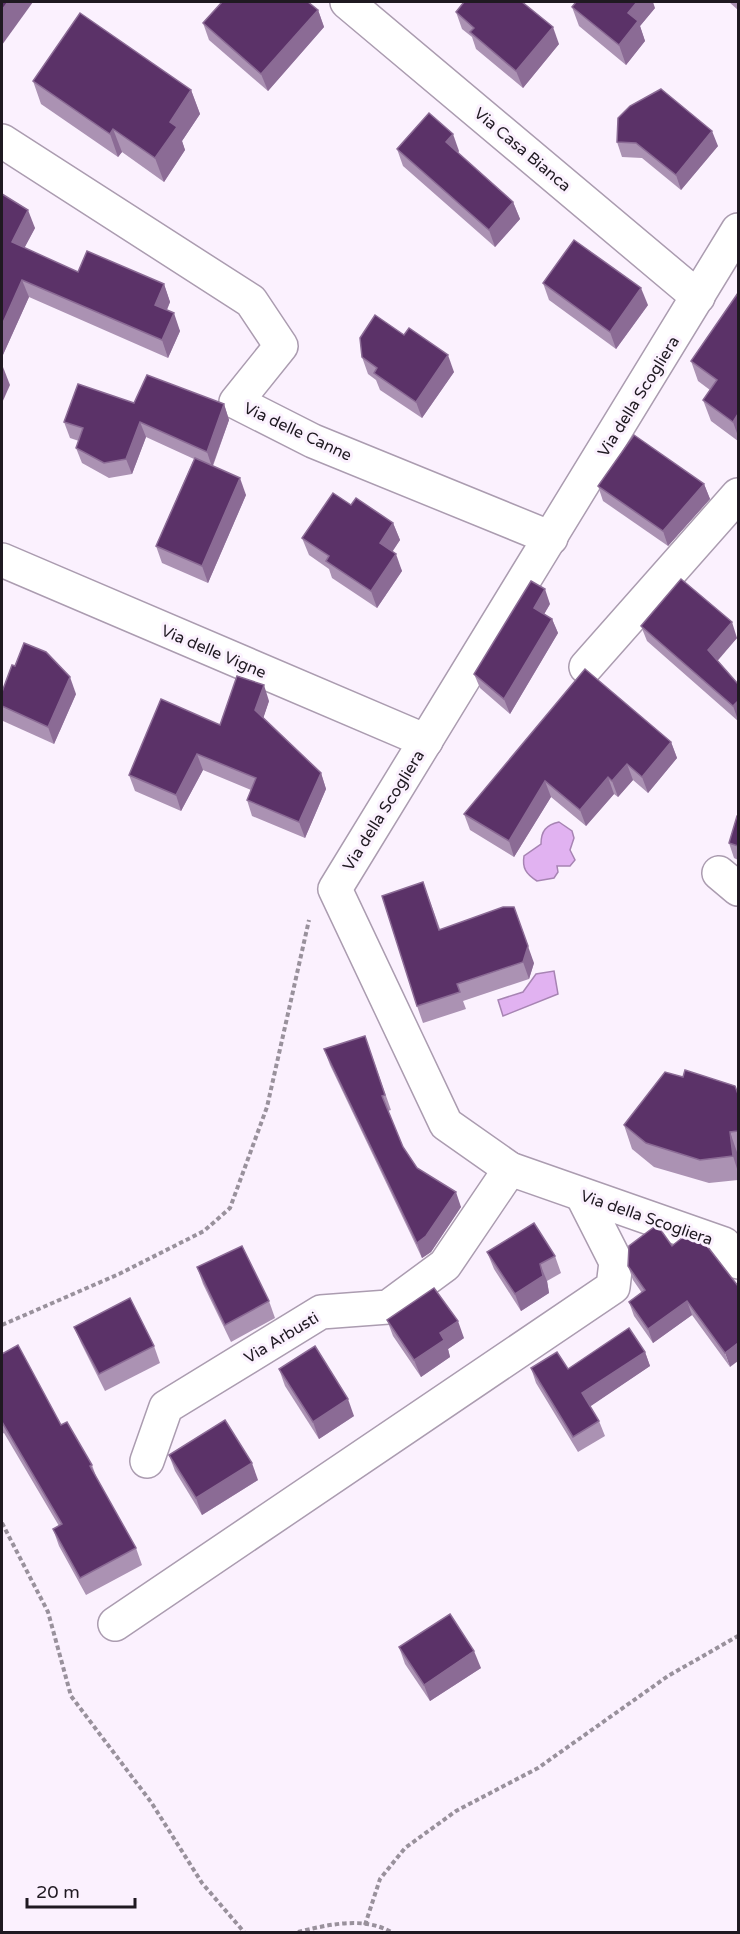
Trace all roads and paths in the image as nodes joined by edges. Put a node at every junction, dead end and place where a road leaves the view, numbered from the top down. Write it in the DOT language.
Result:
graph roads {
  1 [pos="347,2"];
  2 [pos="2,141"];
  3 [pos="738,230"];
  4 [pos="698,297"];
  5 [pos="738,495"];
  6 [pos="551,538"];
  7 [pos="2,560"];
  8 [pos="586,667"];
  9 [pos="426,741"];
  10 [pos="334,890"];
  11 [pos="510,1169"];
  12 [pos="582,1195"];
  13 [pos="738,1262"];
  14 [pos="2,1325"];
  15 [pos="147,1461"];
  16 [pos="2,1523"];
  17 [pos="115,1624"];
  18 [pos="738,1636"];
  19 [pos="365,1925"];
  20 [pos="244,1932"];
  21 [pos="298,1932"];
  22 [pos="391,1932"];
  1 -- 4 [label="street, Via Casa Bianca"];
  2 -- 6 [label="street, Via delle Canne"];
  3 -- 4 [label="street, Via della Scogliera"];
  4 -- 6 [label="street, Via della Scogliera"];
  5 -- 8 [label="street"];
  6 -- 9 [label="street, Via della Scogliera"];
  7 -- 9 [label="street, Via delle Vigne"];
  9 -- 10 [label="street, Via della Scogliera"];
  10 -- 11 [label="street, Via della Scogliera"];
  10 -- 14 [label="path"];
  11 -- 12 [label="street, Via della Scogliera"];
  11 -- 15 [label="street, Via Arbusti"];
  12 -- 13 [label="street, Via della Scogliera"];
  12 -- 17 [label="street"];
  16 -- 20 [label="path"];
  18 -- 19 [label="path"];
  19 -- 21 [label="path"];
  19 -- 22 [label="path"];
}
